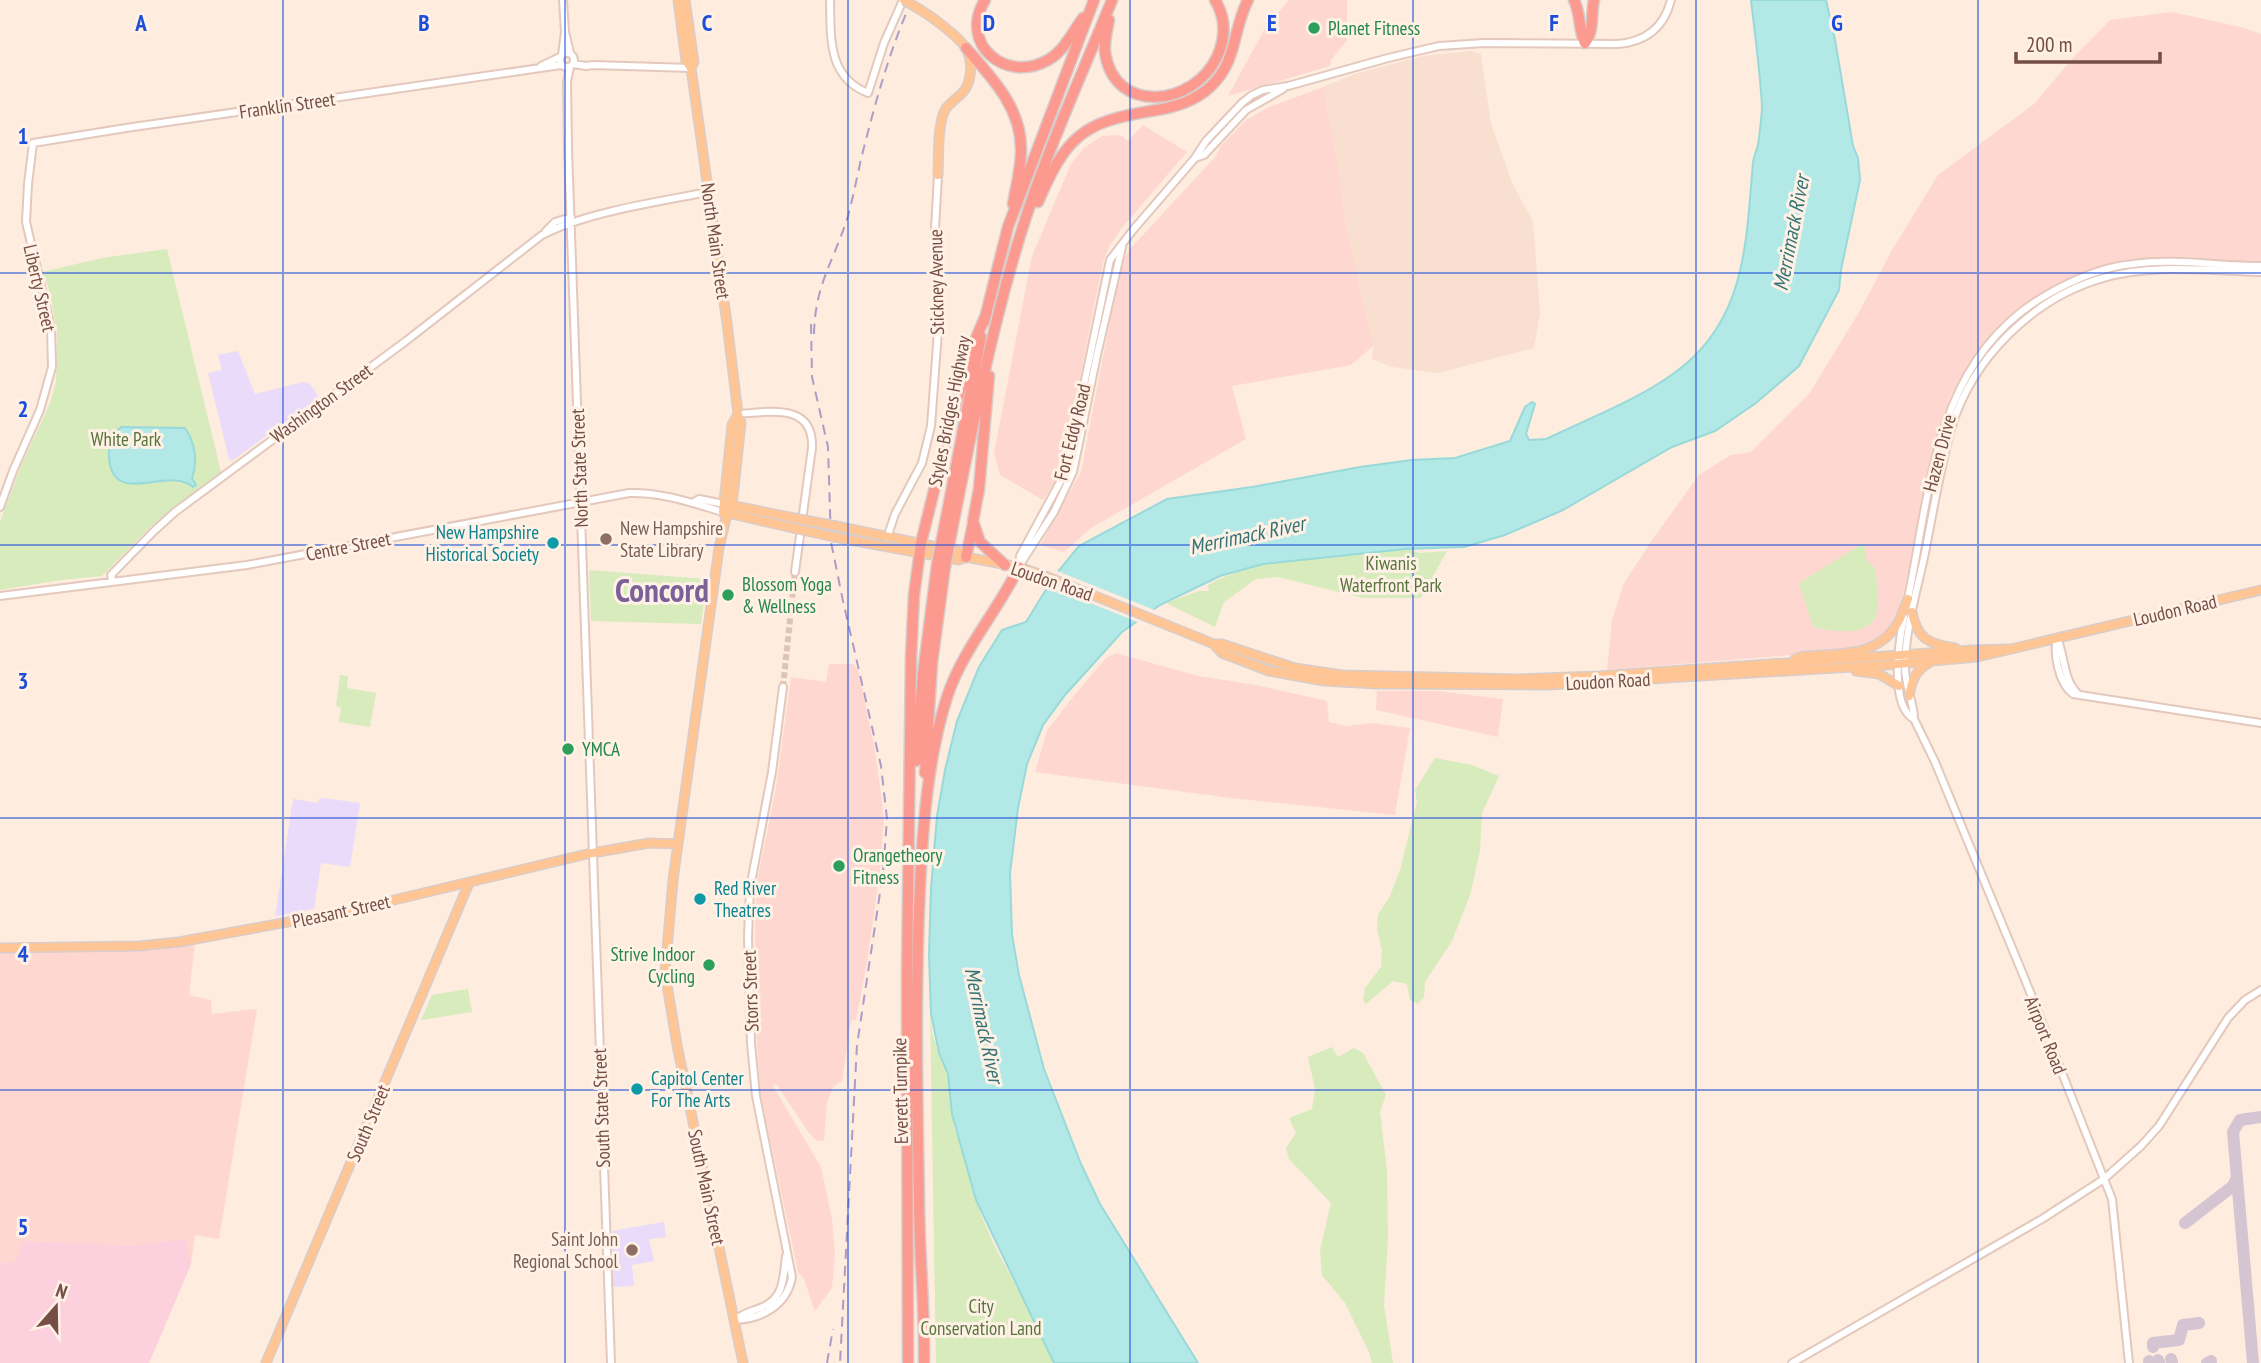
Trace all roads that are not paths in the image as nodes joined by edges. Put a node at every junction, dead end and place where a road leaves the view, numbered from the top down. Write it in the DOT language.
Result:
graph roads {
  1 [pos="563,0"];
  2 [pos="678,0"];
  3 [pos="685,0"];
  4 [pos="830,0"];
  5 [pos="903,0"];
  6 [pos="985,0"];
  7 [pos="1112,0"];
  8 [pos="1215,0"];
  9 [pos="1248,0"];
  10 [pos="1574,0"];
  11 [pos="1594,0"];
  12 [pos="1671,0"];
  13 [pos="1094,2"];
  14 [pos="1585,43"];
  15 [pos="966,48"];
  16 [pos="567,61"];
  17 [pos="691,68"];
  18 [pos="33,143"];
  19 [pos="938,175"];
  20 [pos="708,192"];
  21 [pos="572,220"];
  22 [pos="1008,228"];
  23 [pos="1020,236"];
  24 [pos="2261,266"];
  25 [pos="2261,272"];
  26 [pos="1000,304"];
  27 [pos="985,317"];
  28 [pos="738,414"];
  29 [pos="581,501"];
  30 [pos="0,508"];
  31 [pos="727,511"];
  32 [pos="973,521"];
  33 [pos="887,536"];
  34 [pos="946,540"];
  35 [pos="884,547"];
  36 [pos="920,548"];
  37 [pos="966,557"];
  38 [pos="1005,565"];
  39 [pos="942,566"];
  40 [pos="1019,567"];
  41 [pos="795,572"];
  42 [pos="112,581"];
  43 [pos="2261,590"];
  44 [pos="0,596"];
  45 [pos="1908,599"];
  46 [pos="1912,612"];
  47 [pos="2057,638"];
  48 [pos="1214,644"];
  49 [pos="2008,649"];
  50 [pos="1972,650"];
  51 [pos="1901,659"];
  52 [pos="1933,661"];
  53 [pos="1782,664"];
  54 [pos="1801,669"];
  55 [pos="1899,686"];
  56 [pos="782,687"];
  57 [pos="1909,696"];
  58 [pos="1914,719"];
  59 [pos="2261,723"];
  60 [pos="924,819"];
  61 [pos="909,842"];
  62 [pos="678,844"];
  63 [pos="592,853"];
  64 [pos="469,883"];
  65 [pos="0,948"];
  66 [pos="2261,990"];
  67 [pos="2104,1179"];
  68 [pos="735,1320"];
  69 [pos="925,1321"];
  70 [pos="266,1363"];
  71 [pos="611,1363"];
  72 [pos="743,1363"];
  73 [pos="908,1363"];
  74 [pos="924,1363"];
  75 [pos="929,1363"];
  76 [pos="1792,1363"];
  77 [pos="2129,1363"];
  1 -- 16 [label="street, North State Street"];
  2 -- 17 [label="main road, North Main Street"];
  3 -- 17 [label="main road, North Main Street"];
  4 -- 5 [label="street"];
  5 -- 15 [label="main road, bridge"];
  6 -- 13 [label="highway"];
  7 -- 8 [label="highway"];
  7 -- 23 [label="highway, Styles Bridges Highway"];
  9 -- 23 [label="highway"];
  10 -- 14 [label="highway"];
  11 -- 14 [label="highway"];
  12 -- 14 [label="street, Fort Eddy Road"];
  13 -- 22 [label="highway, Styles Bridges Highway"];
  14 -- 40 [label="street, Fort Eddy Road"];
  15 -- 19 [label="main road"];
  15 -- 22 [label="highway"];
  16 -- 17 [label="street, Franklin Street"];
  16 -- 18 [label="street, Franklin Street"];
  16 -- 21 [label="street, North State Street"];
  17 -- 20 [label="main road, North Main Street"];
  18 -- 30 [label="street, Liberty Street"];
  19 -- 33 [label="street, Stickney Avenue"];
  20 -- 21 [label="street, Washington Street"];
  20 -- 28 [label="main road, North Main Street"];
  21 -- 29 [label="street, North State Street"];
  21 -- 42 [label="street, Washington Street"];
  22 -- 27 [label="highway, Styles Bridges Highway"];
  23 -- 26 [label="highway, Styles Bridges Highway"];
  24 -- 45 [label="street, Hazen Drive"];
  25 -- 46 [label="street, Hazen Drive"];
  26 -- 32 [label="highway"];
  26 -- 34 [label="highway, Styles Bridges Highway"];
  27 -- 34 [label="highway, Styles Bridges Highway"];
  27 -- 36 [label="highway"];
  28 -- 31 [label="main road, North Main Street"];
  28 -- 41 [label="street"];
  29 -- 31 [label="street, Centre Street"];
  29 -- 42 [label="street, Centre Street"];
  29 -- 63 [label="street, North State Street"];
  31 -- 33 [label="main road, Loudon Road, bridge"];
  31 -- 35 [label="main road, Loudon Road, bridge"];
  31 -- 62 [label="main road, North Main Street"];
  32 -- 37 [label="highway"];
  32 -- 38 [label="highway"];
  33 -- 35 [label="street, Stickney Avenue"];
  33 -- 36 [label="main road, Loudon Road"];
  34 -- 39 [label="highway, Styles Bridges Highway, bridge"];
  35 -- 36 [label="main road, Loudon Road"];
  36 -- 37 [label="main road, Loudon Road"];
  36 -- 61 [label="highway"];
  37 -- 38 [label="main road, Loudon Road"];
  38 -- 40 [label="main road, Loudon Road"];
  39 -- 60 [label="highway, Styles Bridges Highway"];
  39 -- 61 [label="highway, Styles Bridges Highway"];
  40 -- 48 [label="main road, Loudon Road"];
  40 -- 60 [label="highway"];
  42 -- 44 [label="street, Centre Street"];
  43 -- 47 [label="main road, Loudon Road"];
  45 -- 51 [label="street, Hazen Drive"];
  45 -- 53 [label="main road"];
  46 -- 50 [label="main road"];
  46 -- 51 [label="street, Hazen Drive"];
  47 -- 49 [label="main road, Loudon Road"];
  47 -- 59 [label="street"];
  48 -- 53 [label="main road, Loudon Road"];
  48 -- 54 [label="main road, Loudon Road"];
  49 -- 50 [label="main road, Loudon Road"];
  49 -- 52 [label="main road, Loudon Road"];
  50 -- 51 [label="main road, Loudon Road"];
  51 -- 52 [label="main road, Loudon Road"];
  51 -- 53 [label="main road, Loudon Road"];
  51 -- 54 [label="main road, Loudon Road"];
  51 -- 55 [label="street, Airport Road"];
  51 -- 57 [label="street, Airport Road"];
  52 -- 57 [label="main road"];
  54 -- 55 [label="main road"];
  55 -- 58 [label="street, Airport Road"];
  56 -- 68 [label="street, Storrs Street"];
  57 -- 58 [label="street, Airport Road"];
  58 -- 67 [label="street, Airport Road"];
  60 -- 69 [label="highway, Everett Turnpike"];
  61 -- 73 [label="highway, Everett Turnpike"];
  62 -- 63 [label="main road, Pleasant Street"];
  62 -- 68 [label="main road, South Main Street"];
  63 -- 64 [label="main road, Pleasant Street"];
  63 -- 71 [label="street, South State Street"];
  64 -- 65 [label="main road, Pleasant Street"];
  64 -- 70 [label="main road, South Street"];
  66 -- 67 [label="street"];
  67 -- 76 [label="street"];
  67 -- 77 [label="street, Airport Road"];
  68 -- 72 [label="main road, South Main Street"];
  69 -- 74 [label="highway, Everett Turnpike"];
  69 -- 75 [label="highway"];
}
